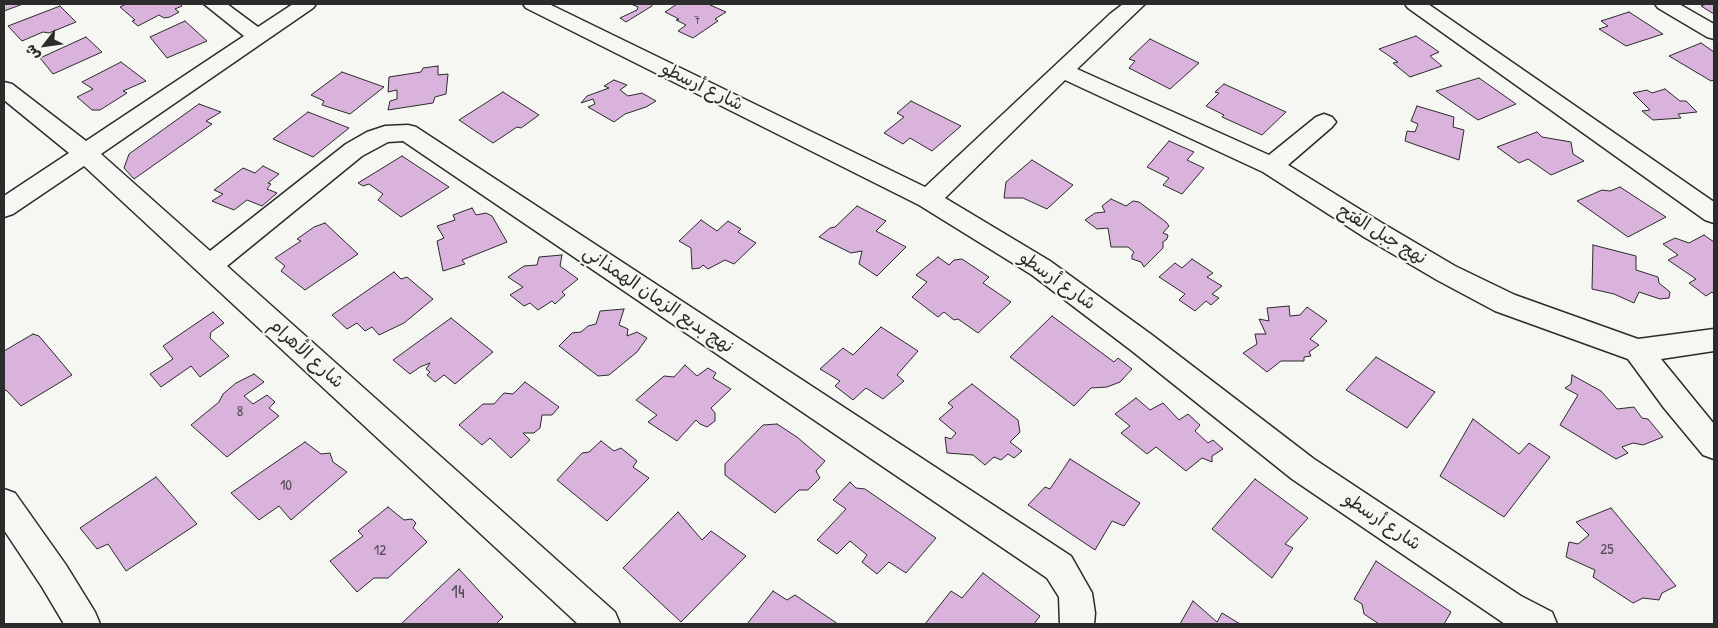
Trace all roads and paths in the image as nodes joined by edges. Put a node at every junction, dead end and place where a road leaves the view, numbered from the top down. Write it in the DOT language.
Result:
graph roads {
  1 [pos="214,4"];
  2 [pos="306,4"];
  3 [pos="534,4"];
  4 [pos="1135,4"];
  5 [pos="1415,4"];
  6 [pos="1434,4"];
  7 [pos="1664,4"];
  8 [pos="1714,32"];
  9 [pos="258,37"];
  10 [pos="1064,71"];
  11 [pos="4,89"];
  12 [pos="1324,122"];
  13 [pos="85,153"];
  14 [pos="1272,166"];
  15 [pos="1714,197"];
  16 [pos="928,199"];
  17 [pos="4,208"];
  18 [pos="1714,214"];
  19 [pos="209,266"];
  20 [pos="1714,340"];
  21 [pos="1638,352"];
  22 [pos="1714,446"];
  23 [pos="4,502"];
  24 [pos="1506,616"];
  25 [pos="83,624"];
  26 [pos="603,624"];
  27 [pos="1076,624"];
  28 [pos="1540,624"];
  1 -- 9 [label="street"];
  2 -- 9 [label="street"];
  3 -- 16 [label="street, شارع أرسطو"];
  4 -- 10 [label="street"];
  5 -- 18 [label="street"];
  6 -- 15 [label="street"];
  7 -- 8 [label="street"];
  9 -- 13 [label="street"];
  10 -- 14 [label="street, نهج جبل الفتح"];
  10 -- 16 [label="street"];
  11 -- 13 [label="street, شارع الأهرام"];
  12 -- 14 [label="street"];
  13 -- 17 [label="street"];
  13 -- 19 [label="street, شارع الأهرام"];
  14 -- 21 [label="street, نهج جبل الفتح"];
  16 -- 24 [label="street, شارع أرسطو"];
  19 -- 26 [label="street, شارع الأهرام"];
  19 -- 27 [label="street, نهج بديع الزمان الهمذاني"];
  20 -- 21 [label="street, نهج جبل الفتح"];
  21 -- 22 [label="street"];
  23 -- 25 [label="street"];
  24 -- 28 [label="street, شارع أرسطو"];
}
